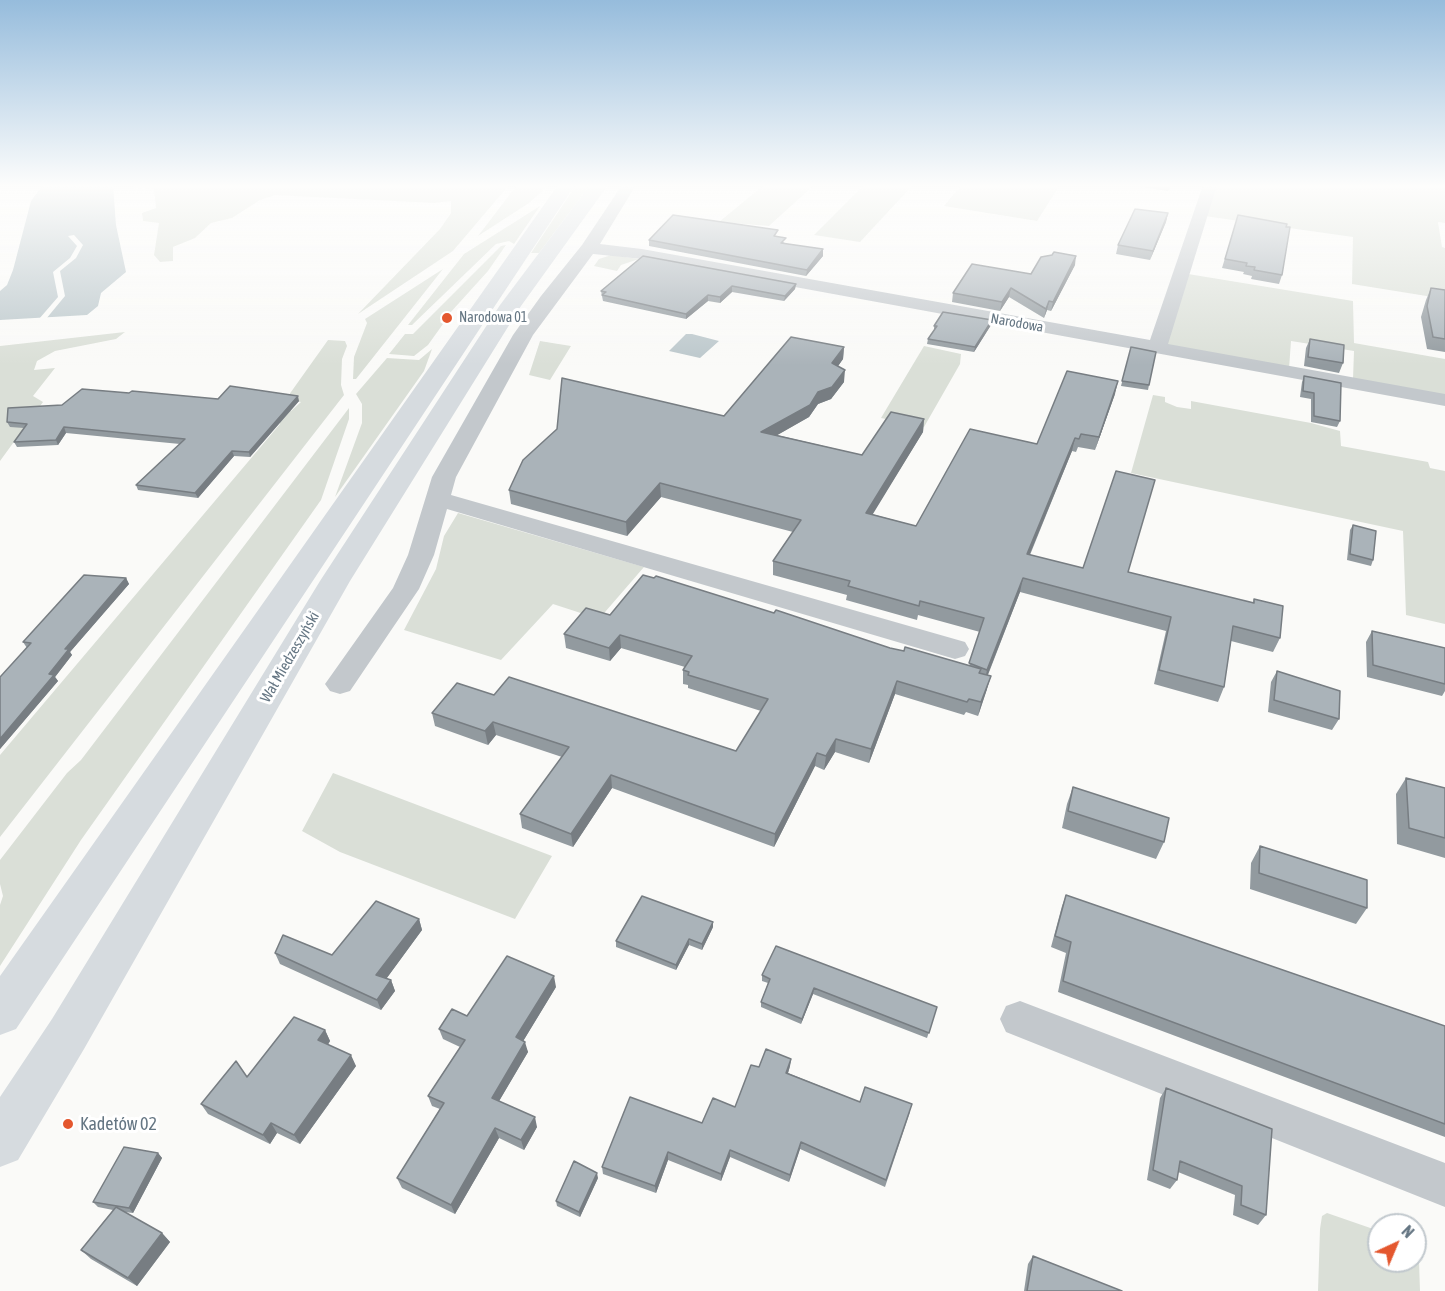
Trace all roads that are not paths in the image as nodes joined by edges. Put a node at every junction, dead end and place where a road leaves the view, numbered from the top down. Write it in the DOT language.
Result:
graph roads {
  1 [pos="525,245"];
  2 [pos="555,245"];
  3 [pos="591,245"];
  4 [pos="1190,245"];
  5 [pos="589,248"];
  6 [pos="1157,348"];
  7 [pos="1445,400"];
  8 [pos="450,502"];
  9 [pos="956,649"];
  10 [pos="340,684"];
  11 [pos="0,1014"];
  12 [pos="1020,1019"];
  13 [pos="0,1142"];
  14 [pos="1445,1185"];
  1 -- 11 [label="main road"];
  2 -- 13 [label="main road, Wał Miedzeszyński"];
  3 -- 5 [label="street"];
  4 -- 6 [label="street"];
  5 -- 6 [label="street, Narodowa"];
  5 -- 10 [label="street"];
  6 -- 7 [label="street, Narodowa"];
  8 -- 9 [label="street"];
  12 -- 14 [label="street"];
}
